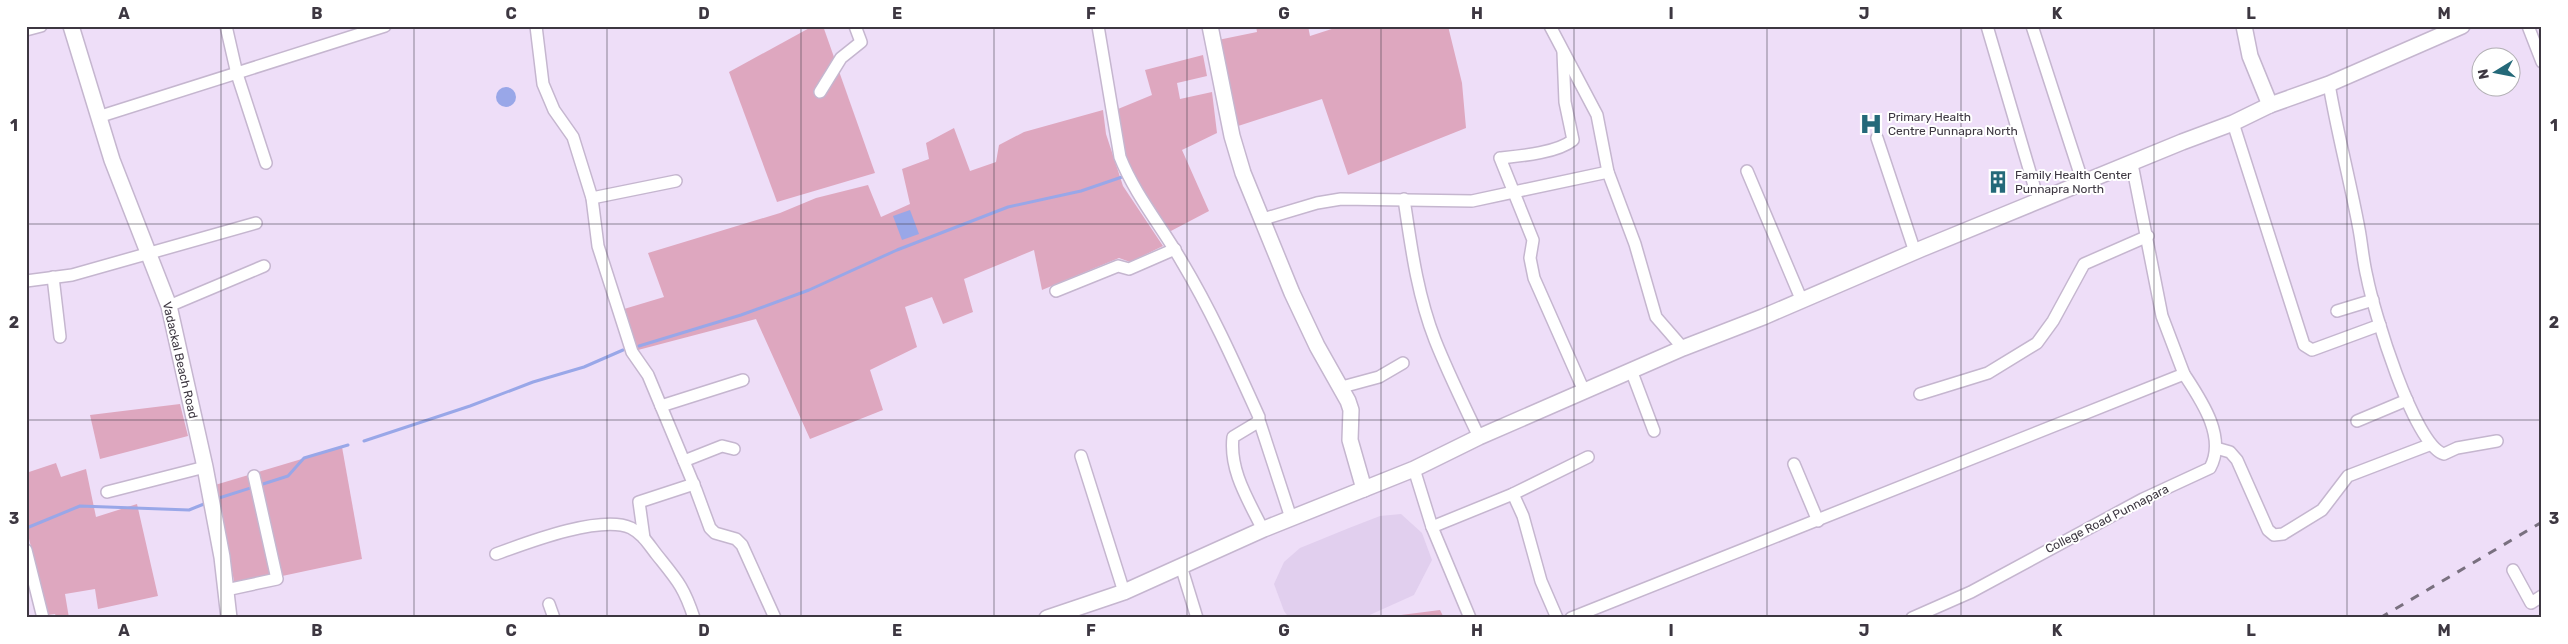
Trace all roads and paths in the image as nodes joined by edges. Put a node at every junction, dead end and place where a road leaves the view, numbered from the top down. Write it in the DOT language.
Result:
graph roads {
  1 [pos="41,26"];
  2 [pos="71,26"];
  3 [pos="226,26"];
  4 [pos="384,26"];
  5 [pos="536,26"];
  6 [pos="855,26"];
  7 [pos="1098,26"];
  8 [pos="1210,26"];
  9 [pos="1550,26"];
  10 [pos="1987,26"];
  11 [pos="2032,26"];
  12 [pos="2244,26"];
  13 [pos="2461,26"];
  14 [pos="2528,26"];
  15 [pos="26,30"];
  16 [pos="1563,52"];
  17 [pos="2542,62"];
  18 [pos="237,74"];
  19 [pos="2329,84"];
  20 [pos="820,92"];
  21 [pos="2270,105"];
  22 [pos="98,117"];
  23 [pos="2233,123"];
  24 [pos="1877,138"];
  25 [pos="266,163"];
  26 [pos="2132,164"];
  27 [pos="1746,171"];
  28 [pos="1608,172"];
  29 [pos="676,181"];
  30 [pos="2083,183"];
  31 [pos="1515,193"];
  32 [pos="592,198"];
  33 [pos="1404,199"];
  34 [pos="2041,199"];
  35 [pos="1262,219"];
  36 [pos="256,223"];
  37 [pos="2148,236"];
  38 [pos="1175,249"];
  39 [pos="1915,252"];
  40 [pos="148,254"];
  41 [pos="264,266"];
  42 [pos="53,278"];
  43 [pos="26,282"];
  44 [pos="1056,290"];
  45 [pos="2373,300"];
  46 [pos="1802,302"];
  47 [pos="169,306"];
  48 [pos="2337,311"];
  49 [pos="2380,325"];
  50 [pos="60,337"];
  51 [pos="1683,348"];
  52 [pos="1403,363"];
  53 [pos="1631,370"];
  54 [pos="2184,374"];
  55 [pos="742,380"];
  56 [pos="1342,387"];
  57 [pos="1584,390"];
  58 [pos="1920,394"];
  59 [pos="2407,400"];
  60 [pos="661,406"];
  61 [pos="1259,420"];
  62 [pos="2357,421"];
  63 [pos="1654,431"];
  64 [pos="1479,437"];
  65 [pos="2497,441"];
  66 [pos="2429,445"];
  67 [pos="2216,448"];
  68 [pos="734,449"];
  69 [pos="1081,456"];
  70 [pos="1588,457"];
  71 [pos="684,461"];
  72 [pos="1794,464"];
  73 [pos="205,466"];
  74 [pos="1414,469"];
  75 [pos="256,482"];
  76 [pos="694,484"];
  77 [pos="1364,489"];
  78 [pos="107,492"];
  79 [pos="1513,494"];
  80 [pos="1291,518"];
  81 [pos="1818,520"];
  82 [pos="1432,527"];
  83 [pos="1263,530"];
  84 [pos="644,538"];
  85 [pos="26,550"];
  86 [pos="496,554"];
  87 [pos="1181,566"];
  88 [pos="2513,570"];
  89 [pos="226,590"];
  90 [pos="1124,592"];
  91 [pos="2542,596"];
  92 [pos="548,604"];
  93 [pos="43,618"];
  94 [pos="229,618"];
  95 [pos="554,618"];
  96 [pos="694,618"];
  97 [pos="775,618"];
  98 [pos="1047,618"];
  99 [pos="1197,618"];
  100 [pos="1470,618"];
  101 [pos="1557,618"];
  102 [pos="1571,618"];
  103 [pos="1912,618"];
  1 -- 15 [label="street"];
  2 -- 22 [label="main road, Vadackal Beach Road"];
  3 -- 18 [label="street"];
  4 -- 18 [label="street"];
  5 -- 32 [label="street"];
  6 -- 20 [label="street"];
  7 -- 38 [label="street"];
  8 -- 35 [label="main road"];
  9 -- 16 [label="street"];
  10 -- 34 [label="street"];
  11 -- 30 [label="street"];
  12 -- 21 [label="main road"];
  13 -- 19 [label="main road"];
  14 -- 17 [label="street"];
  16 -- 28 [label="street"];
  16 -- 31 [label="street"];
  18 -- 22 [label="street"];
  18 -- 25 [label="street"];
  19 -- 21 [label="main road"];
  19 -- 45 [label="street"];
  21 -- 23 [label="main road"];
  22 -- 40 [label="main road, Vadackal Beach Road"];
  23 -- 26 [label="main road"];
  23 -- 49 [label="street"];
  24 -- 39 [label="street"];
  26 -- 30 [label="main road"];
  26 -- 37 [label="street"];
  27 -- 46 [label="street"];
  28 -- 31 [label="street"];
  28 -- 51 [label="street"];
  29 -- 32 [label="street"];
  30 -- 34 [label="main road"];
  31 -- 33 [label="street"];
  31 -- 57 [label="street"];
  32 -- 60 [label="street"];
  33 -- 35 [label="street"];
  33 -- 64 [label="street"];
  34 -- 39 [label="main road"];
  35 -- 56 [label="main road"];
  36 -- 40 [label="street"];
  37 -- 54 [label="street"];
  37 -- 58 [label="street"];
  38 -- 44 [label="street"];
  38 -- 61 [label="street"];
  39 -- 46 [label="main road"];
  40 -- 42 [label="street"];
  40 -- 47 [label="main road, Vadackal Beach Road"];
  41 -- 47 [label="street"];
  42 -- 43 [label="street"];
  42 -- 50 [label="street"];
  45 -- 48 [label="street"];
  45 -- 49 [label="street"];
  46 -- 51 [label="main road"];
  47 -- 73 [label="main road, Vadackal Beach Road"];
  49 -- 59 [label="street"];
  51 -- 53 [label="main road"];
  52 -- 56 [label="street"];
  53 -- 57 [label="main road"];
  53 -- 63 [label="street"];
  54 -- 67 [label="street"];
  54 -- 81 [label="street"];
  55 -- 60 [label="street"];
  56 -- 77 [label="main road"];
  57 -- 64 [label="main road"];
  59 -- 62 [label="street"];
  59 -- 66 [label="street"];
  60 -- 71 [label="street"];
  61 -- 80 [label="street"];
  61 -- 83 [label="street"];
  64 -- 74 [label="main road"];
  65 -- 66 [label="street"];
  66 -- 67 [label="street"];
  67 -- 103 [label="street, College Road Punnapara"];
  68 -- 71 [label="street"];
  69 -- 90 [label="street"];
  70 -- 79 [label="street"];
  71 -- 76 [label="street"];
  72 -- 81 [label="street"];
  73 -- 78 [label="street"];
  73 -- 89 [label="main road, Vadackal Beach Road"];
  74 -- 77 [label="main road"];
  74 -- 82 [label="street"];
  75 -- 89 [label="street"];
  76 -- 84 [label="street"];
  76 -- 97 [label="street"];
  77 -- 80 [label="main road"];
  79 -- 82 [label="street"];
  79 -- 101 [label="street"];
  80 -- 83 [label="main road"];
  81 -- 102 [label="street"];
  82 -- 100 [label="street"];
  83 -- 87 [label="main road"];
  84 -- 86 [label="street"];
  84 -- 96 [label="street"];
  85 -- 93 [label="street"];
  87 -- 90 [label="main road"];
  87 -- 99 [label="street"];
  88 -- 91 [label="street"];
  89 -- 94 [label="main road, Vadackal Beach Road"];
  90 -- 98 [label="main road"];
  92 -- 95 [label="street"];
}
